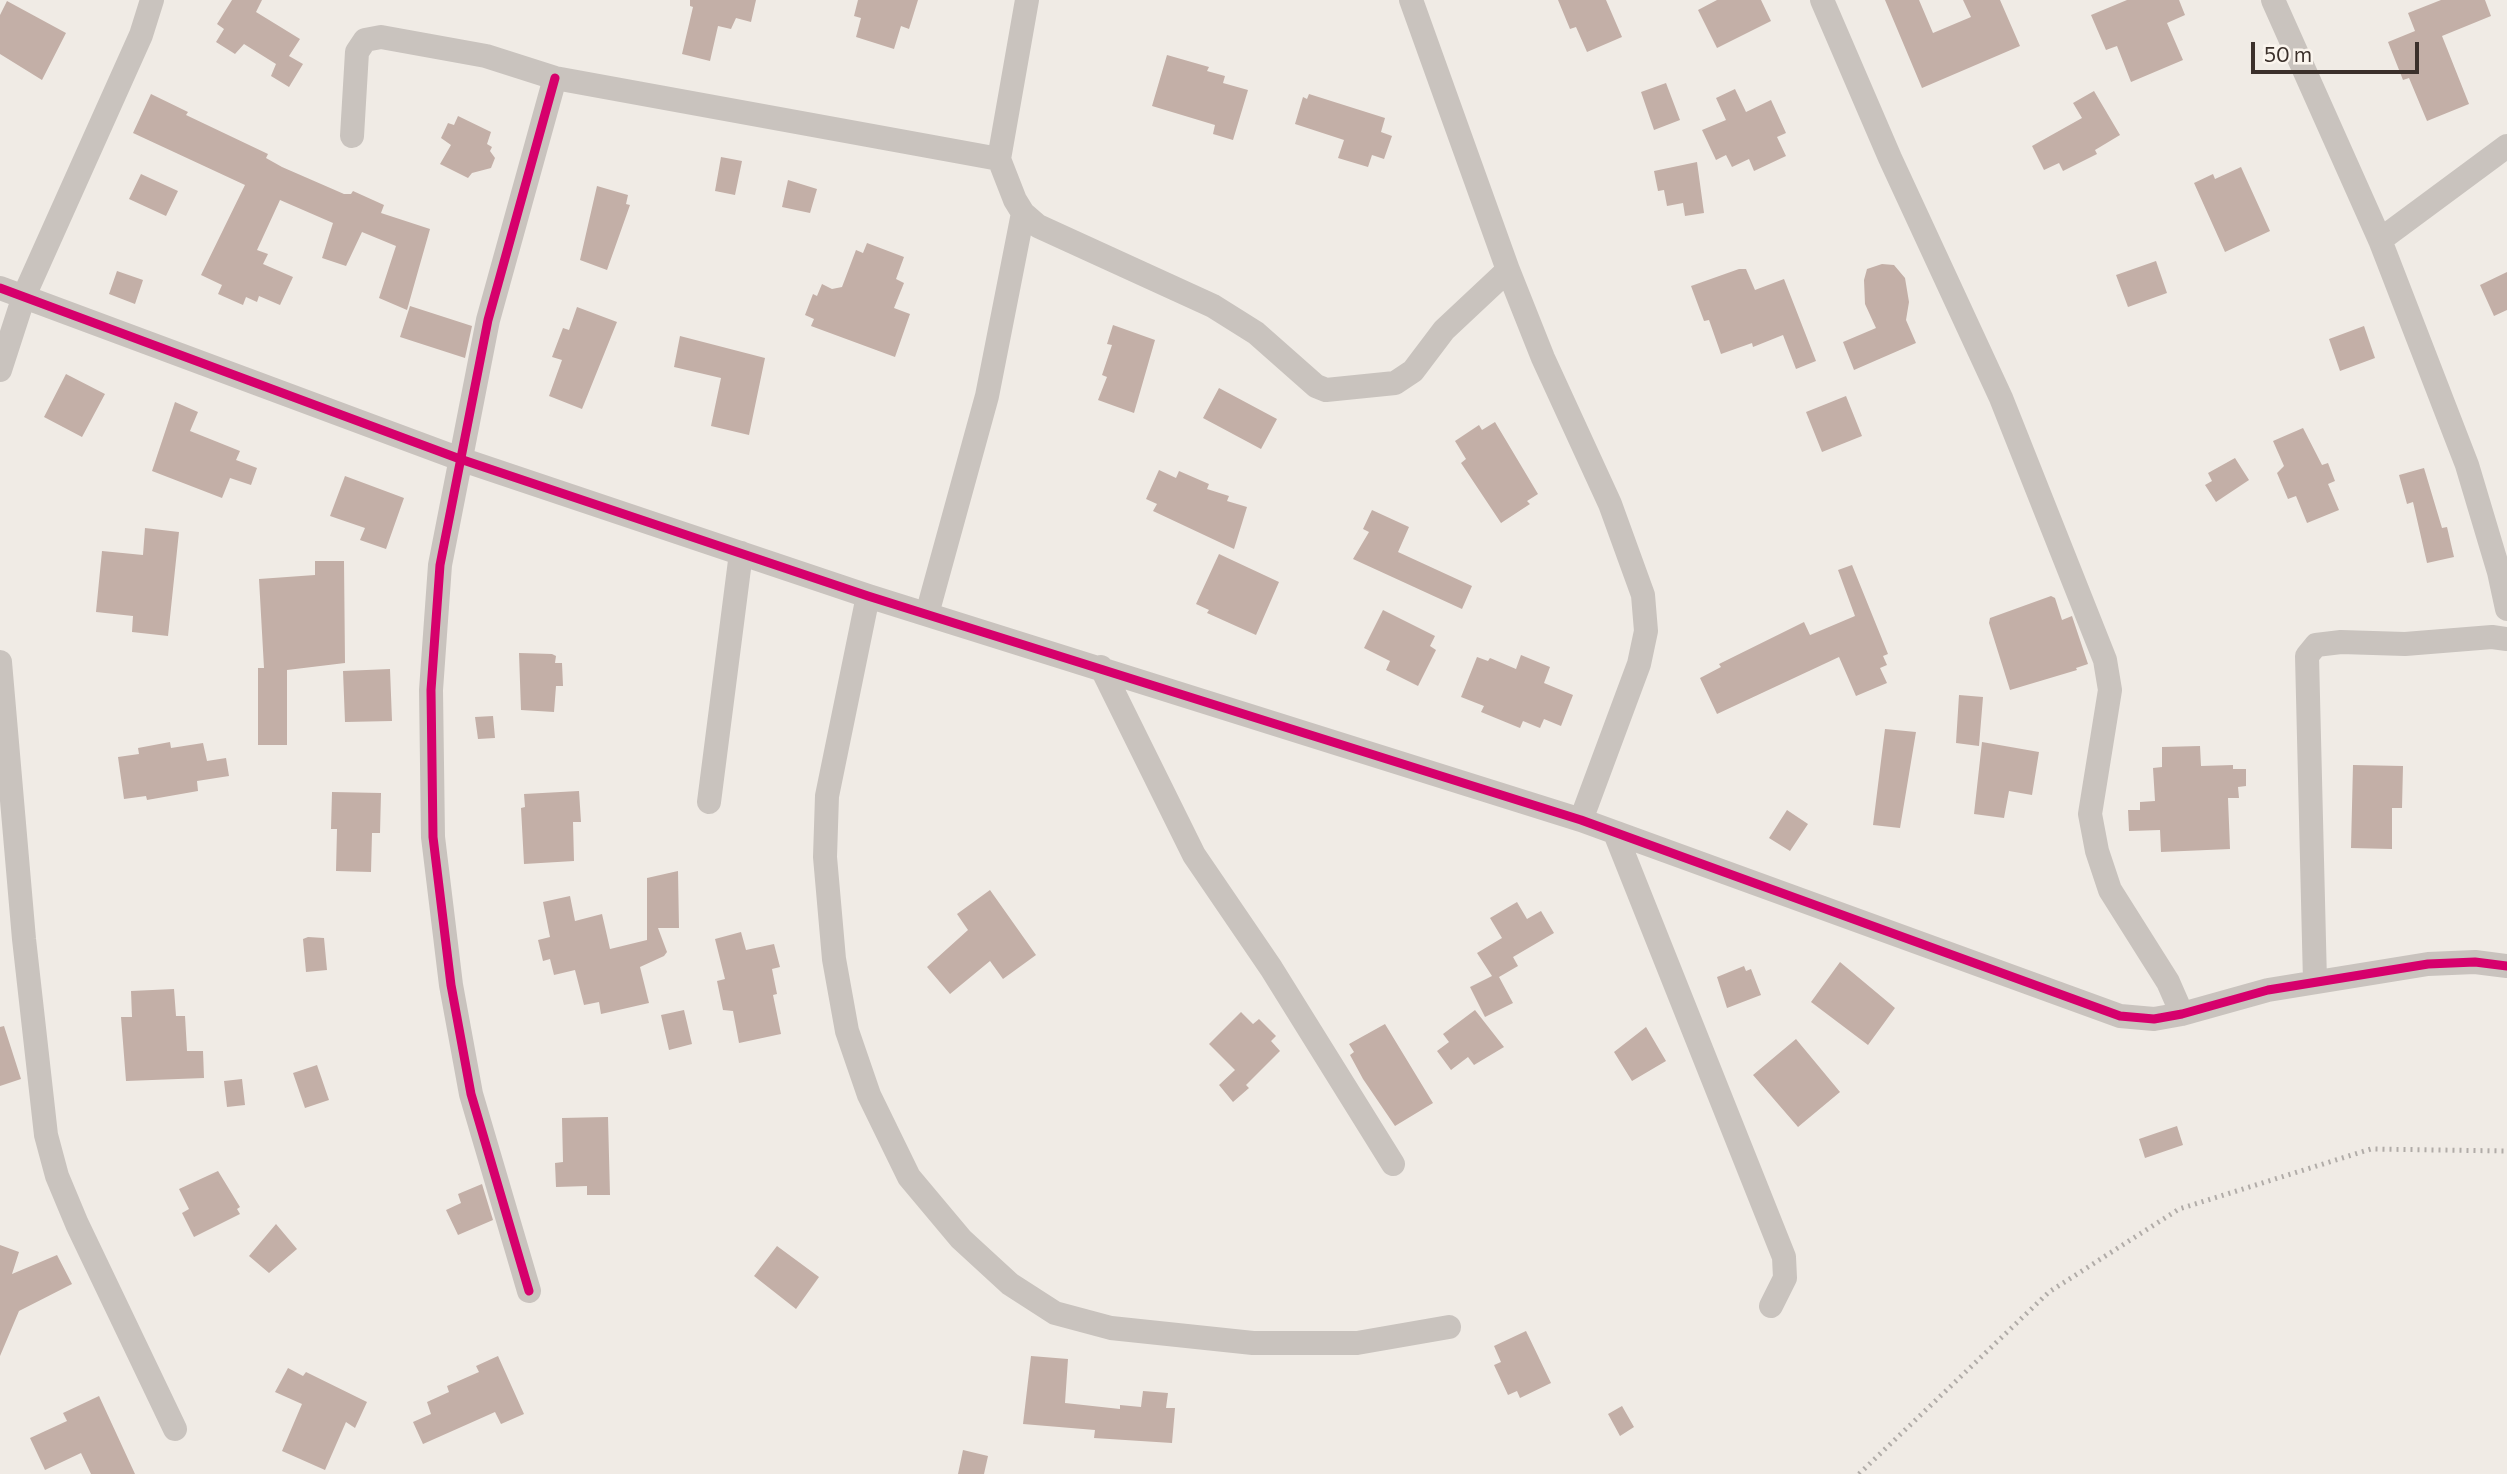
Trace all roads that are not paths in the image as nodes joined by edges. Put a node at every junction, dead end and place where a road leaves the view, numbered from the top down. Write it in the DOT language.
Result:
graph roads {
  1 [pos="152,0"];
  2 [pos="1027,0"];
  3 [pos="1411,0"];
  4 [pos="1822,0"];
  5 [pos="2273,0"];
  6 [pos="555,78"];
  7 [pos="352,136"];
  8 [pos="2507,146"];
  9 [pos="999,159"];
  10 [pos="1023,213"];
  11 [pos="2381,240"];
  12 [pos="1508,270"];
  13 [pos="0,288"];
  14 [pos="24,296"];
  15 [pos="0,370"];
  16 [pos="460,459"];
  17 [pos="741,553"];
  18 [pos="868,596"];
  19 [pos="2507,609"];
  20 [pos="927,614"];
  21 [pos="2507,639"];
  22 [pos="0,662"];
  23 [pos="1101,667"];
  24 [pos="709,802"];
  25 [pos="1581,820"];
  26 [pos="1615,833"];
  27 [pos="2507,966"];
  28 [pos="2315,982"];
  29 [pos="2182,1014"];
  30 [pos="1394,1164"];
  31 [pos="529,1291"];
  32 [pos="1771,1306"];
  33 [pos="1449,1327"];
  34 [pos="175,1429"];
  1 -- 14 [label="street"];
  2 -- 9 [label="street"];
  3 -- 12 [label="street"];
  4 -- 29 [label="street"];
  5 -- 11 [label="street"];
  6 -- 7 [label="street"];
  6 -- 9 [label="street"];
  6 -- 16 [label="street"];
  8 -- 11 [label="street"];
  9 -- 10 [label="street"];
  10 -- 12 [label="street"];
  10 -- 20 [label="street"];
  11 -- 19 [label="street"];
  12 -- 25 [label="street"];
  13 -- 14 [label="street"];
  14 -- 15 [label="street"];
  14 -- 16 [label="street"];
  16 -- 17 [label="street"];
  16 -- 31 [label="street"];
  17 -- 18 [label="street"];
  17 -- 24 [label="street"];
  18 -- 20 [label="street"];
  18 -- 33 [label="street"];
  20 -- 23 [label="street"];
  21 -- 28 [label="street"];
  22 -- 34 [label="street"];
  23 -- 25 [label="street"];
  23 -- 30 [label="street"];
  25 -- 26 [label="street"];
  26 -- 29 [label="street"];
  26 -- 32 [label="street"];
  27 -- 28 [label="street"];
  28 -- 29 [label="street"];
}
